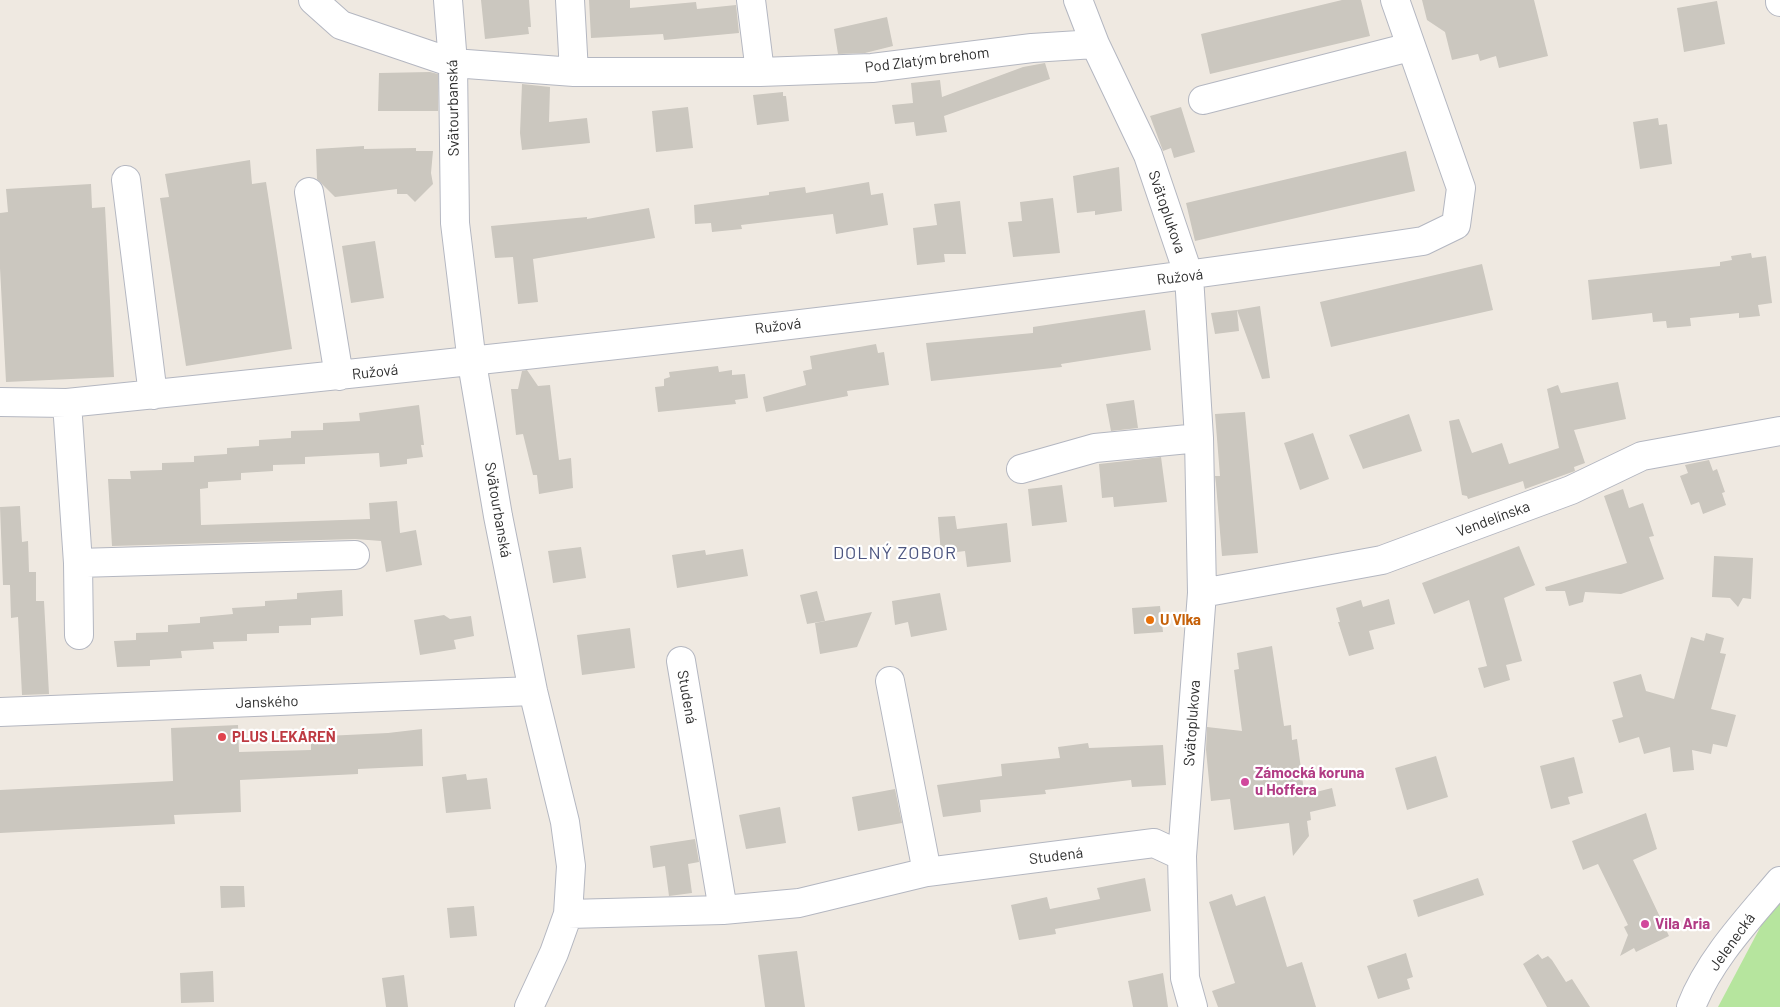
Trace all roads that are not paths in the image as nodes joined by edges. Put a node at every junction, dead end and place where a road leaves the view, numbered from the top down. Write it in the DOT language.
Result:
graph roads {
  1 [pos="313,0"];
  2 [pos="448,0"];
  3 [pos="570,0"];
  4 [pos="751,0"];
  5 [pos="1078,0"];
  6 [pos="1395,0"];
  7 [pos="1095,44"];
  8 [pos="1410,47"];
  9 [pos="454,63"];
  10 [pos="574,72"];
  11 [pos="760,72"];
  12 [pos="1203,100"];
  13 [pos="126,180"];
  14 [pos="309,192"];
  15 [pos="1189,276"];
  16 [pos="472,362"];
  17 [pos="339,376"];
  18 [pos="153,395"];
  19 [pos="0,402"];
  20 [pos="67,403"];
  21 [pos="1780,431"];
  22 [pos="1199,438"];
  23 [pos="1021,468"];
  24 [pos="355,555"];
  25 [pos="78,563"];
  26 [pos="1202,593"];
  27 [pos="79,636"];
  28 [pos="681,662"];
  29 [pos="890,681"];
  30 [pos="533,691"];
  31 [pos="0,712"];
  32 [pos="1182,856"];
  33 [pos="927,872"];
  34 [pos="1780,881"];
  35 [pos="723,910"];
  36 [pos="568,914"];
  37 [pos="529,1007"];
  38 [pos="1193,1007"];
  39 [pos="1691,1007"];
  1 -- 9 [label="street, Pod Zlatým brehom"];
  2 -- 9 [label="street, Svätourbanská"];
  3 -- 10 [label="street"];
  4 -- 11 [label="street"];
  5 -- 7 [label="street, Svätoplukova"];
  6 -- 8 [label="street, Ružová"];
  7 -- 11 [label="street, Pod Zlatým brehom"];
  7 -- 15 [label="street, Svätoplukova"];
  8 -- 12 [label="street"];
  8 -- 15 [label="street, Ružová"];
  9 -- 10 [label="street, Pod Zlatým brehom"];
  9 -- 16 [label="street, Svätourbanská"];
  10 -- 11 [label="street, Pod Zlatým brehom"];
  13 -- 18 [label="street"];
  14 -- 17 [label="street"];
  15 -- 16 [label="street, Ružová"];
  15 -- 22 [label="street, Svätoplukova"];
  16 -- 17 [label="street, Ružová"];
  16 -- 30 [label="street, Svätourbanská"];
  17 -- 18 [label="street, Ružová"];
  18 -- 20 [label="street, Ružová"];
  19 -- 20 [label="street, Ružová"];
  20 -- 25 [label="street"];
  21 -- 26 [label="street, Vendelínska"];
  22 -- 23 [label="street"];
  22 -- 26 [label="street, Svätoplukova"];
  24 -- 25 [label="street"];
  25 -- 27 [label="street"];
  26 -- 32 [label="street, Svätoplukova"];
  28 -- 35 [label="street, Studená"];
  29 -- 33 [label="street"];
  30 -- 31 [label="street, Janského"];
  30 -- 36 [label="street, Svätourbanská"];
  32 -- 33 [label="street, Studená"];
  32 -- 38 [label="street, Svätoplukova"];
  33 -- 35 [label="street, Studená"];
  34 -- 39 [label="street, Jelenecká"];
  35 -- 36 [label="street, Studená"];
  36 -- 37 [label="street, Svätourbanská"];
}
